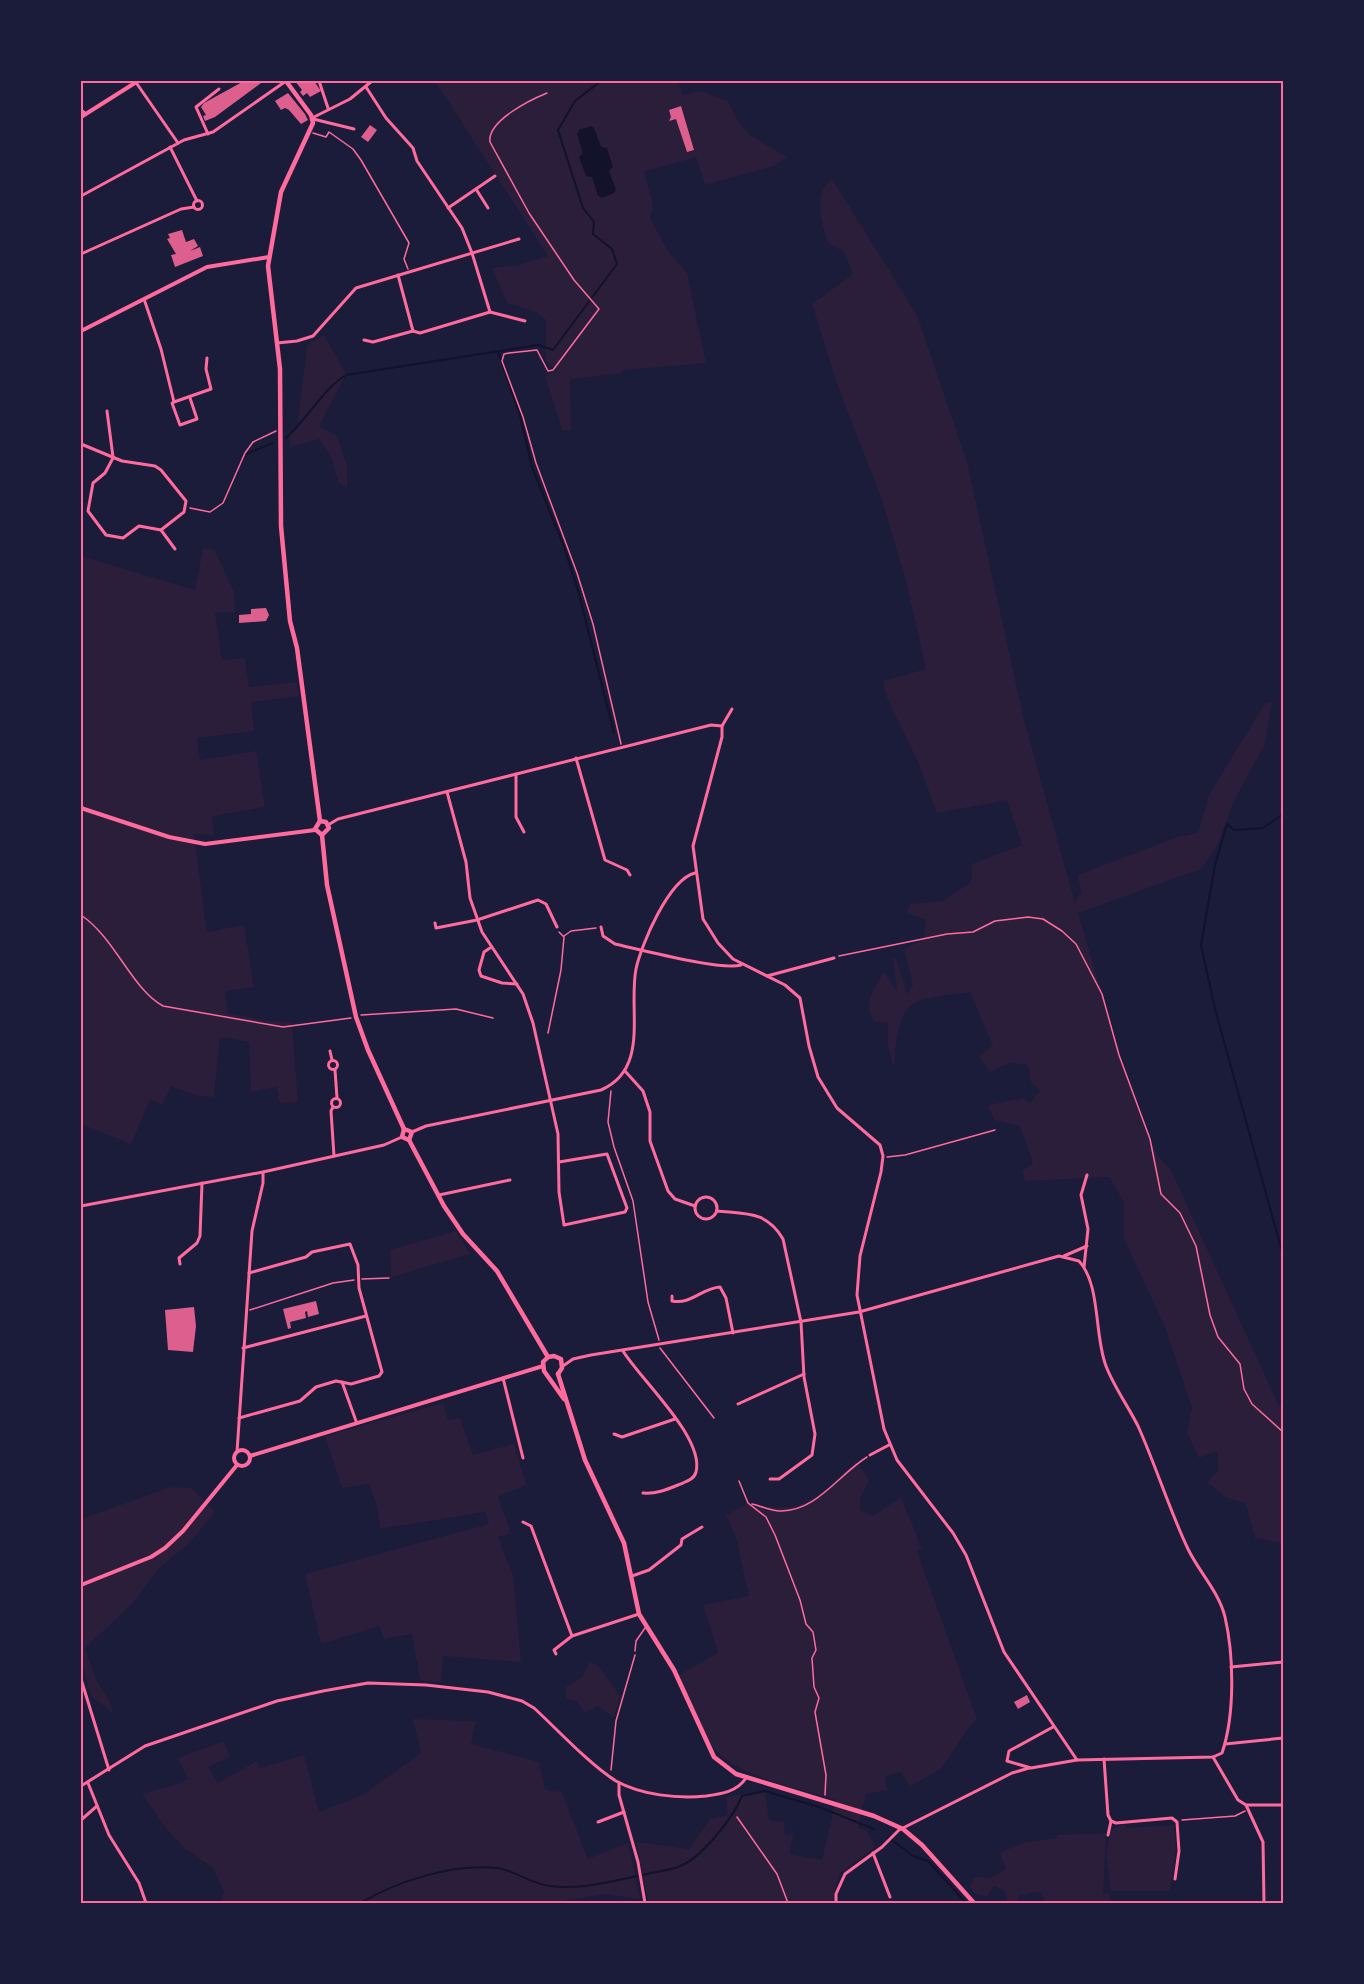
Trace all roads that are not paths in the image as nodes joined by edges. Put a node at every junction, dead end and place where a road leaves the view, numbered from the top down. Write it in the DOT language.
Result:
graph roads {
  1 [pos="136,81"];
  2 [pos="286,81"];
  3 [pos="319,81"];
  4 [pos="372,81"];
  5 [pos="366,87"];
  6 [pos="219,89"];
  7 [pos="328,108"];
  8 [pos="81,110"];
  9 [pos="86,114"];
  10 [pos="81,117"];
  11 [pos="312,118"];
  12 [pos="354,129"];
  13 [pos="208,134"];
  14 [pos="178,143"];
  15 [pos="170,147"];
  16 [pos="495,176"];
  17 [pos="476,189"];
  18 [pos="81,196"];
  19 [pos="197,201"];
  20 [pos="194,207"];
  21 [pos="448,208"];
  22 [pos="488,208"];
  23 [pos="519,239"];
  24 [pos="472,253"];
  25 [pos="81,254"];
  26 [pos="269,256"];
  27 [pos="398,275"];
  28 [pos="144,297"];
  29 [pos="490,312"];
  30 [pos="525,321"];
  31 [pos="81,331"];
  32 [pos="413,331"];
  33 [pos="364,340"];
  34 [pos="275,343"];
  35 [pos="207,358"];
  36 [pos="190,397"];
  37 [pos="174,402"];
  38 [pos="107,411"];
  39 [pos="81,444"];
  40 [pos="113,458"];
  41 [pos="161,530"];
  42 [pos="175,549"];
  43 [pos="732,709"];
  44 [pos="722,726"];
  45 [pos="576,758"];
  46 [pos="516,774"];
  47 [pos="447,792"];
  48 [pos="81,808"];
  49 [pos="320,821"];
  50 [pos="328,825"];
  51 [pos="315,830"];
  52 [pos="524,832"];
  53 [pos="322,835"];
  54 [pos="694,873"];
  55 [pos="630,875"];
  56 [pos="477,920"];
  57 [pos="435,923"];
  58 [pos="557,927"];
  59 [pos="601,927"];
  60 [pos="490,948"];
  61 [pos="642,950"];
  62 [pos="834,958"];
  63 [pos="741,965"];
  64 [pos="767,976"];
  65 [pos="517,984"];
  66 [pos="330,1051"];
  67 [pos="332,1060"];
  68 [pos="334,1070"];
  69 [pos="626,1071"];
  70 [pos="337,1098"];
  71 [pos="551,1102"];
  72 [pos="333,1107"];
  73 [pos="404,1129"];
  74 [pos="412,1132"];
  75 [pos="402,1137"];
  76 [pos="409,1140"];
  77 [pos="334,1156"];
  78 [pos="559,1162"];
  79 [pos="263,1172"];
  80 [pos="1087,1175"];
  81 [pos="510,1180"];
  82 [pos="202,1183"];
  83 [pos="438,1196"];
  84 [pos="81,1206"];
  85 [pos="695,1206"];
  86 [pos="717,1211"];
  87 [pos="1087,1246"];
  88 [pos="1064,1256"];
  89 [pos="180,1264"];
  90 [pos="1084,1267"];
  91 [pos="249,1273"];
  92 [pos="672,1296"];
  93 [pos="858,1312"];
  94 [pos="366,1316"];
  95 [pos="801,1322"];
  96 [pos="733,1334"];
  97 [pos="243,1348"];
  98 [pos="623,1351"];
  99 [pos="548,1357"];
  100 [pos="558,1357"];
  101 [pos="573,1359"];
  102 [pos="543,1366"];
  103 [pos="563,1366"];
  104 [pos="546,1373"];
  105 [pos="558,1374"];
  106 [pos="804,1374"];
  107 [pos="503,1378"];
  108 [pos="342,1382"];
  109 [pos="566,1404"];
  110 [pos="738,1404"];
  111 [pos="239,1418"];
  112 [pos="675,1419"];
  113 [pos="356,1421"];
  114 [pos="614,1434"];
  115 [pos="889,1445"];
  116 [pos="237,1452"];
  117 [pos="870,1455"];
  118 [pos="250,1456"];
  119 [pos="523,1458"];
  120 [pos="237,1465"];
  121 [pos="771,1479"];
  122 [pos="643,1493"];
  123 [pos="523,1522"];
  124 [pos="702,1527"];
  125 [pos="632,1576"];
  126 [pos="81,1585"];
  127 [pos="639,1614"];
  128 [pos="646,1628"];
  129 [pos="573,1636"];
  130 [pos="635,1651"];
  131 [pos="556,1654"];
  132 [pos="1283,1662"];
  133 [pos="1231,1667"];
  134 [pos="81,1679"];
  135 [pos="1053,1727"];
  136 [pos="1283,1738"];
  137 [pos="1225,1744"];
  138 [pos="1213,1756"];
  139 [pos="1104,1759"];
  140 [pos="1077,1760"];
  141 [pos="1031,1768"];
  142 [pos="109,1770"];
  143 [pos="746,1778"];
  144 [pos="619,1782"];
  145 [pos="88,1783"];
  146 [pos="81,1786"];
  147 [pos="1283,1805"];
  148 [pos="97,1806"];
  149 [pos="1247,1807"];
  150 [pos="624,1812"];
  151 [pos="81,1820"];
  152 [pos="1111,1821"];
  153 [pos="598,1822"];
  154 [pos="903,1829"];
  155 [pos="1108,1835"];
  156 [pos="873,1853"];
  157 [pos="1175,1879"];
  158 [pos="890,1897"];
  159 [pos="146,1903"];
  160 [pos="645,1903"];
  161 [pos="836,1903"];
  162 [pos="974,1903"];
  163 [pos="1264,1903"];
  1 -- 9 [label="street"];
  1 -- 14 [label="street"];
  2 -- 11 [label="main road"];
  2 -- 13 [label="street"];
  3 -- 7 [label="street"];
  4 -- 5 [label="street"];
  5 -- 7 [label="street"];
  5 -- 21 [label="street"];
  6 -- 13 [label="street"];
  7 -- 11 [label="street"];
  8 -- 9 [label="street"];
  9 -- 10 [label="street"];
  11 -- 12 [label="street"];
  11 -- 26 [label="main road"];
  13 -- 14 [label="street"];
  14 -- 15 [label="street"];
  15 -- 18 [label="street"];
  15 -- 19 [label="street"];
  16 -- 17 [label="street"];
  17 -- 21 [label="street"];
  17 -- 22 [label="street"];
  19 -- 20 [label="street"];
  19 -- 20 [label="street"];
  20 -- 25 [label="street"];
  21 -- 24 [label="street"];
  23 -- 24 [label="street"];
  24 -- 27 [label="street"];
  24 -- 29 [label="street"];
  26 -- 28 [label="street"];
  26 -- 34 [label="main road"];
  27 -- 32 [label="street"];
  27 -- 34 [label="street"];
  28 -- 31 [label="street"];
  28 -- 37 [label="street"];
  29 -- 30 [label="street"];
  29 -- 32 [label="street"];
  32 -- 33 [label="street"];
  34 -- 49 [label="main road"];
  35 -- 36 [label="street"];
  36 -- 37 [label="street"];
  36 -- 37 [label="street"];
  38 -- 40 [label="street"];
  39 -- 40 [label="street"];
  40 -- 41 [label="street"];
  40 -- 41 [label="street"];
  41 -- 42 [label="street"];
  43 -- 44 [label="street"];
  44 -- 45 [label="street"];
  44 -- 54 [label="street"];
  45 -- 46 [label="street"];
  45 -- 55 [label="street"];
  46 -- 47 [label="street"];
  46 -- 52 [label="street"];
  47 -- 50 [label="street"];
  47 -- 56 [label="street"];
  48 -- 51 [label="street"];
  49 -- 50 [label="main road"];
  49 -- 51 [label="main road"];
  50 -- 53 [label="main road"];
  51 -- 53 [label="main road"];
  53 -- 73 [label="main road"];
  54 -- 61 [label="street"];
  54 -- 63 [label="street"];
  56 -- 57 [label="street"];
  56 -- 58 [label="street"];
  56 -- 60 [label="street"];
  59 -- 61 [label="street"];
  60 -- 65 [label="street"];
  60 -- 65 [label="street"];
  61 -- 63 [label="street"];
  61 -- 69 [label="street"];
  62 -- 64 [label="street"];
  63 -- 64 [label="street"];
  64 -- 93 [label="street"];
  65 -- 71 [label="street"];
  66 -- 67 [label="street"];
  67 -- 68 [label="street"];
  67 -- 68 [label="street"];
  68 -- 70 [label="street"];
  69 -- 71 [label="street"];
  69 -- 85 [label="street"];
  70 -- 72 [label="street"];
  70 -- 72 [label="street"];
  71 -- 74 [label="street"];
  71 -- 78 [label="street"];
  72 -- 77 [label="street"];
  73 -- 74 [label="main road"];
  73 -- 75 [label="main road"];
  74 -- 76 [label="main road"];
  75 -- 76 [label="main road"];
  75 -- 77 [label="street"];
  76 -- 83 [label="main road"];
  77 -- 79 [label="street"];
  78 -- 78 [label="street"];
  79 -- 82 [label="street"];
  79 -- 91 [label="street"];
  80 -- 87 [label="street"];
  81 -- 83 [label="street"];
  82 -- 84 [label="street"];
  82 -- 89 [label="street"];
  83 -- 99 [label="main road"];
  85 -- 86 [label="street"];
  85 -- 86 [label="street"];
  86 -- 95 [label="street"];
  87 -- 88 [label="street"];
  87 -- 90 [label="street"];
  88 -- 90 [label="street"];
  88 -- 93 [label="street"];
  90 -- 133 [label="street"];
  91 -- 94 [label="street"];
  91 -- 97 [label="street"];
  92 -- 96 [label="street"];
  93 -- 95 [label="street"];
  93 -- 115 [label="street"];
  94 -- 97 [label="street"];
  94 -- 108 [label="street"];
  95 -- 96 [label="street"];
  95 -- 106 [label="street"];
  96 -- 98 [label="street"];
  97 -- 111 [label="street"];
  98 -- 101 [label="street"];
  98 -- 112 [label="street"];
  99 -- 100 [label="main road"];
  99 -- 102 [label="main road"];
  100 -- 101 [label="street"];
  100 -- 103 [label="main road"];
  101 -- 103 [label="street"];
  102 -- 104 [label="main road"];
  102 -- 107 [label="street"];
  103 -- 105 [label="main road"];
  104 -- 105 [label="main road"];
  104 -- 109 [label="main road"];
  105 -- 109 [label="main road"];
  106 -- 110 [label="street"];
  106 -- 121 [label="street"];
  107 -- 113 [label="street"];
  107 -- 119 [label="street"];
  108 -- 111 [label="street"];
  108 -- 113 [label="street"];
  109 -- 125 [label="main road"];
  111 -- 116 [label="street"];
  112 -- 114 [label="street"];
  112 -- 122 [label="street"];
  113 -- 118 [label="street"];
  115 -- 117 [label="street"];
  115 -- 135 [label="street"];
  116 -- 118 [label="street"];
  116 -- 120 [label="street"];
  118 -- 120 [label="street"];
  120 -- 126 [label="street"];
  123 -- 129 [label="street"];
  124 -- 125 [label="street"];
  125 -- 127 [label="main road"];
  127 -- 128 [label="main road"];
  127 -- 129 [label="street"];
  128 -- 130 [label="lane"];
  128 -- 143 [label="main road"];
  129 -- 131 [label="street"];
  132 -- 133 [label="street"];
  133 -- 137 [label="street"];
  134 -- 142 [label="street"];
  135 -- 140 [label="street"];
  135 -- 141 [label="street"];
  136 -- 137 [label="street"];
  137 -- 138 [label="street"];
  138 -- 139 [label="street"];
  138 -- 149 [label="street"];
  139 -- 140 [label="street"];
  139 -- 152 [label="street"];
  140 -- 141 [label="street"];
  141 -- 154 [label="street"];
  142 -- 144 [label="street"];
  142 -- 145 [label="street"];
  143 -- 144 [label="street"];
  143 -- 154 [label="main road"];
  144 -- 150 [label="street"];
  145 -- 146 [label="street"];
  145 -- 148 [label="street"];
  147 -- 149 [label="street"];
  148 -- 151 [label="street"];
  148 -- 159 [label="street"];
  149 -- 163 [label="street"];
  150 -- 153 [label="street"];
  150 -- 160 [label="street"];
  152 -- 155 [label="street"];
  152 -- 157 [label="street"];
  154 -- 156 [label="street"];
  154 -- 162 [label="main road"];
  156 -- 158 [label="street"];
  156 -- 161 [label="street"];
}
